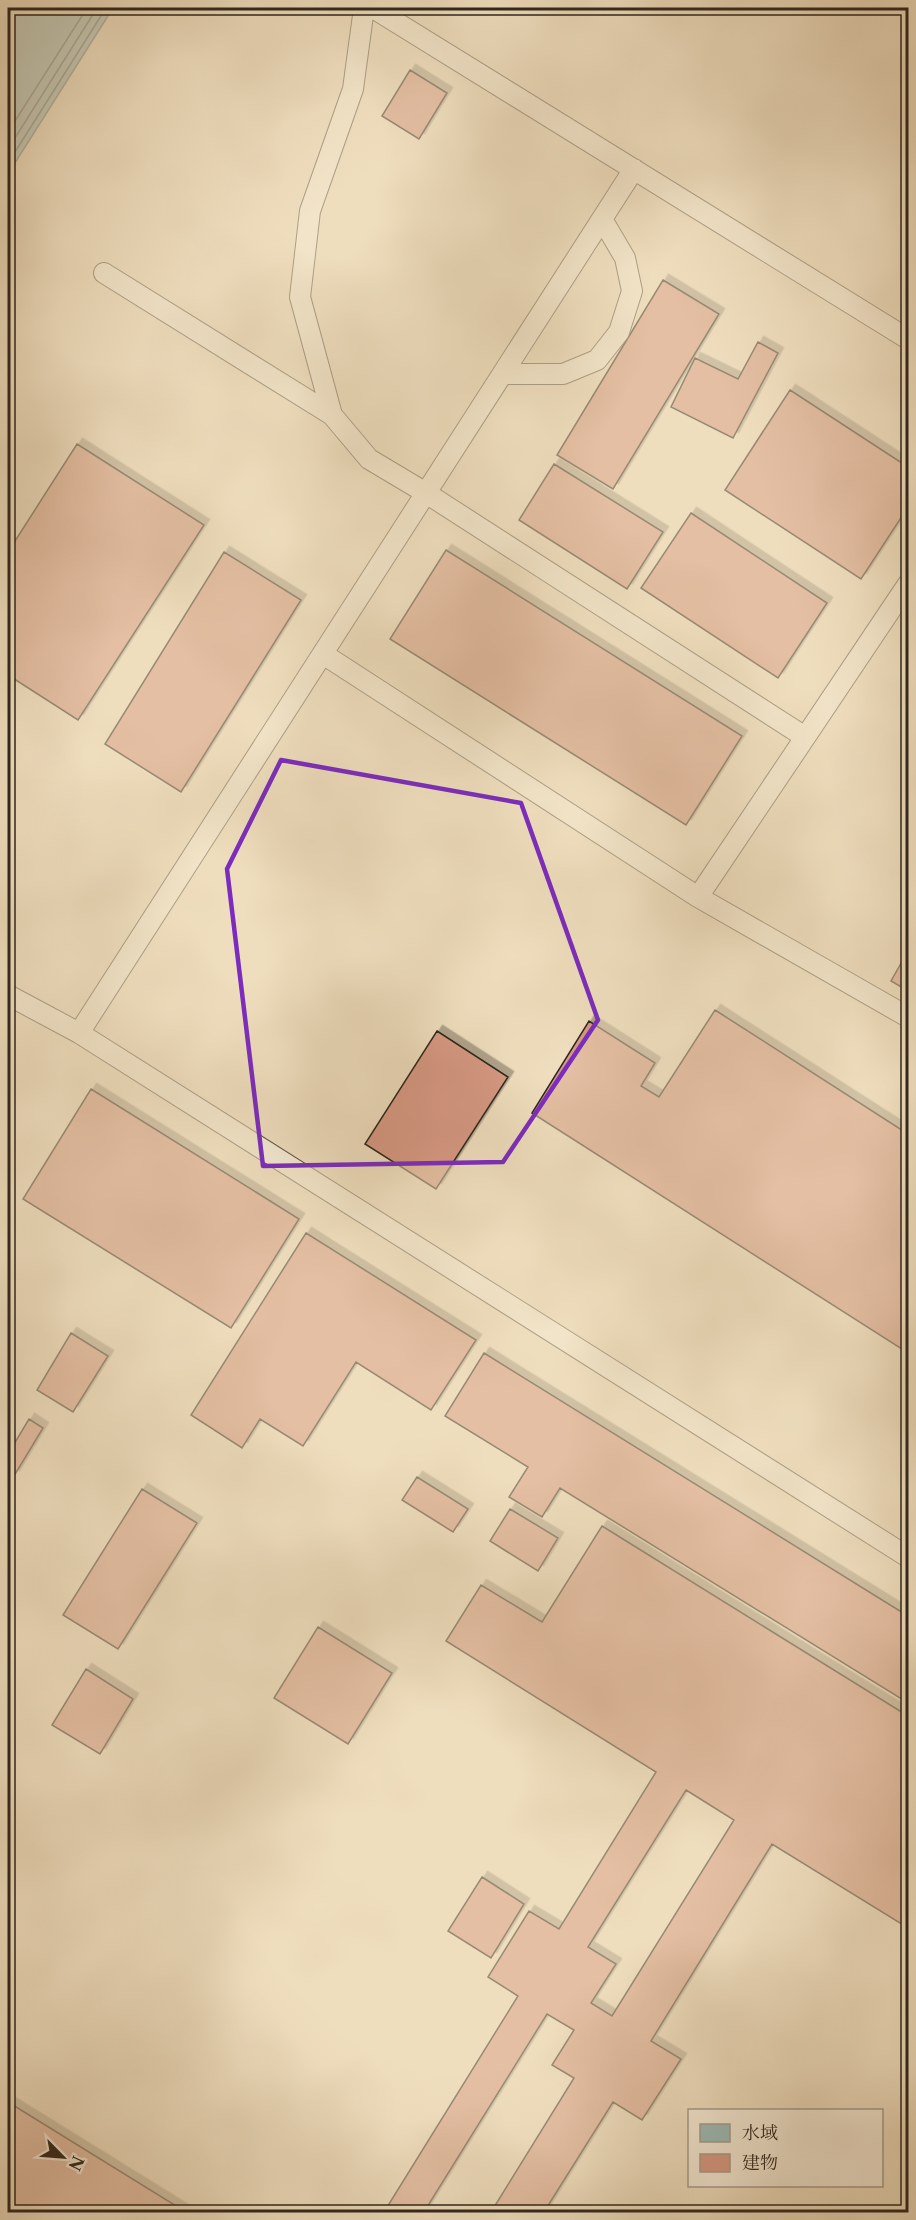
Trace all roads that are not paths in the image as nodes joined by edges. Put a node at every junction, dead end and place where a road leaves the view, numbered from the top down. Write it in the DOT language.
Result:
graph roads {
  1 [pos="364,8"];
  2 [pos="373,8"];
  3 [pos="634,169"];
  4 [pos="602,219"];
  5 [pos="104,273"];
  6 [pos="909,339"];
  7 [pos="503,374"];
  8 [pos="332,415"];
  9 [pos="426,493"];
  10 [pos="909,584"];
  11 [pos="323,654"];
  12 [pos="806,737"];
  13 [pos="698,897"];
  14 [pos="8,995"];
  15 [pos="909,1017"];
  16 [pos="80,1033"];
  17 [pos="909,1557"];
  1 -- 8 [label="lane"];
  2 -- 3 [label="lane"];
  3 -- 4 [label="lane"];
  3 -- 6 [label="lane"];
  4 -- 7 [label="lane"];
  4 -- 7 [label="lane"];
  5 -- 8 [label="lane"];
  7 -- 9 [label="lane"];
  8 -- 9 [label="lane"];
  9 -- 11 [label="lane"];
  9 -- 12 [label="lane"];
  10 -- 12 [label="lane"];
  11 -- 13 [label="lane"];
  11 -- 16 [label="lane"];
  12 -- 13 [label="lane"];
  13 -- 15 [label="lane"];
  14 -- 16 [label="lane"];
  16 -- 17 [label="lane"];
}
